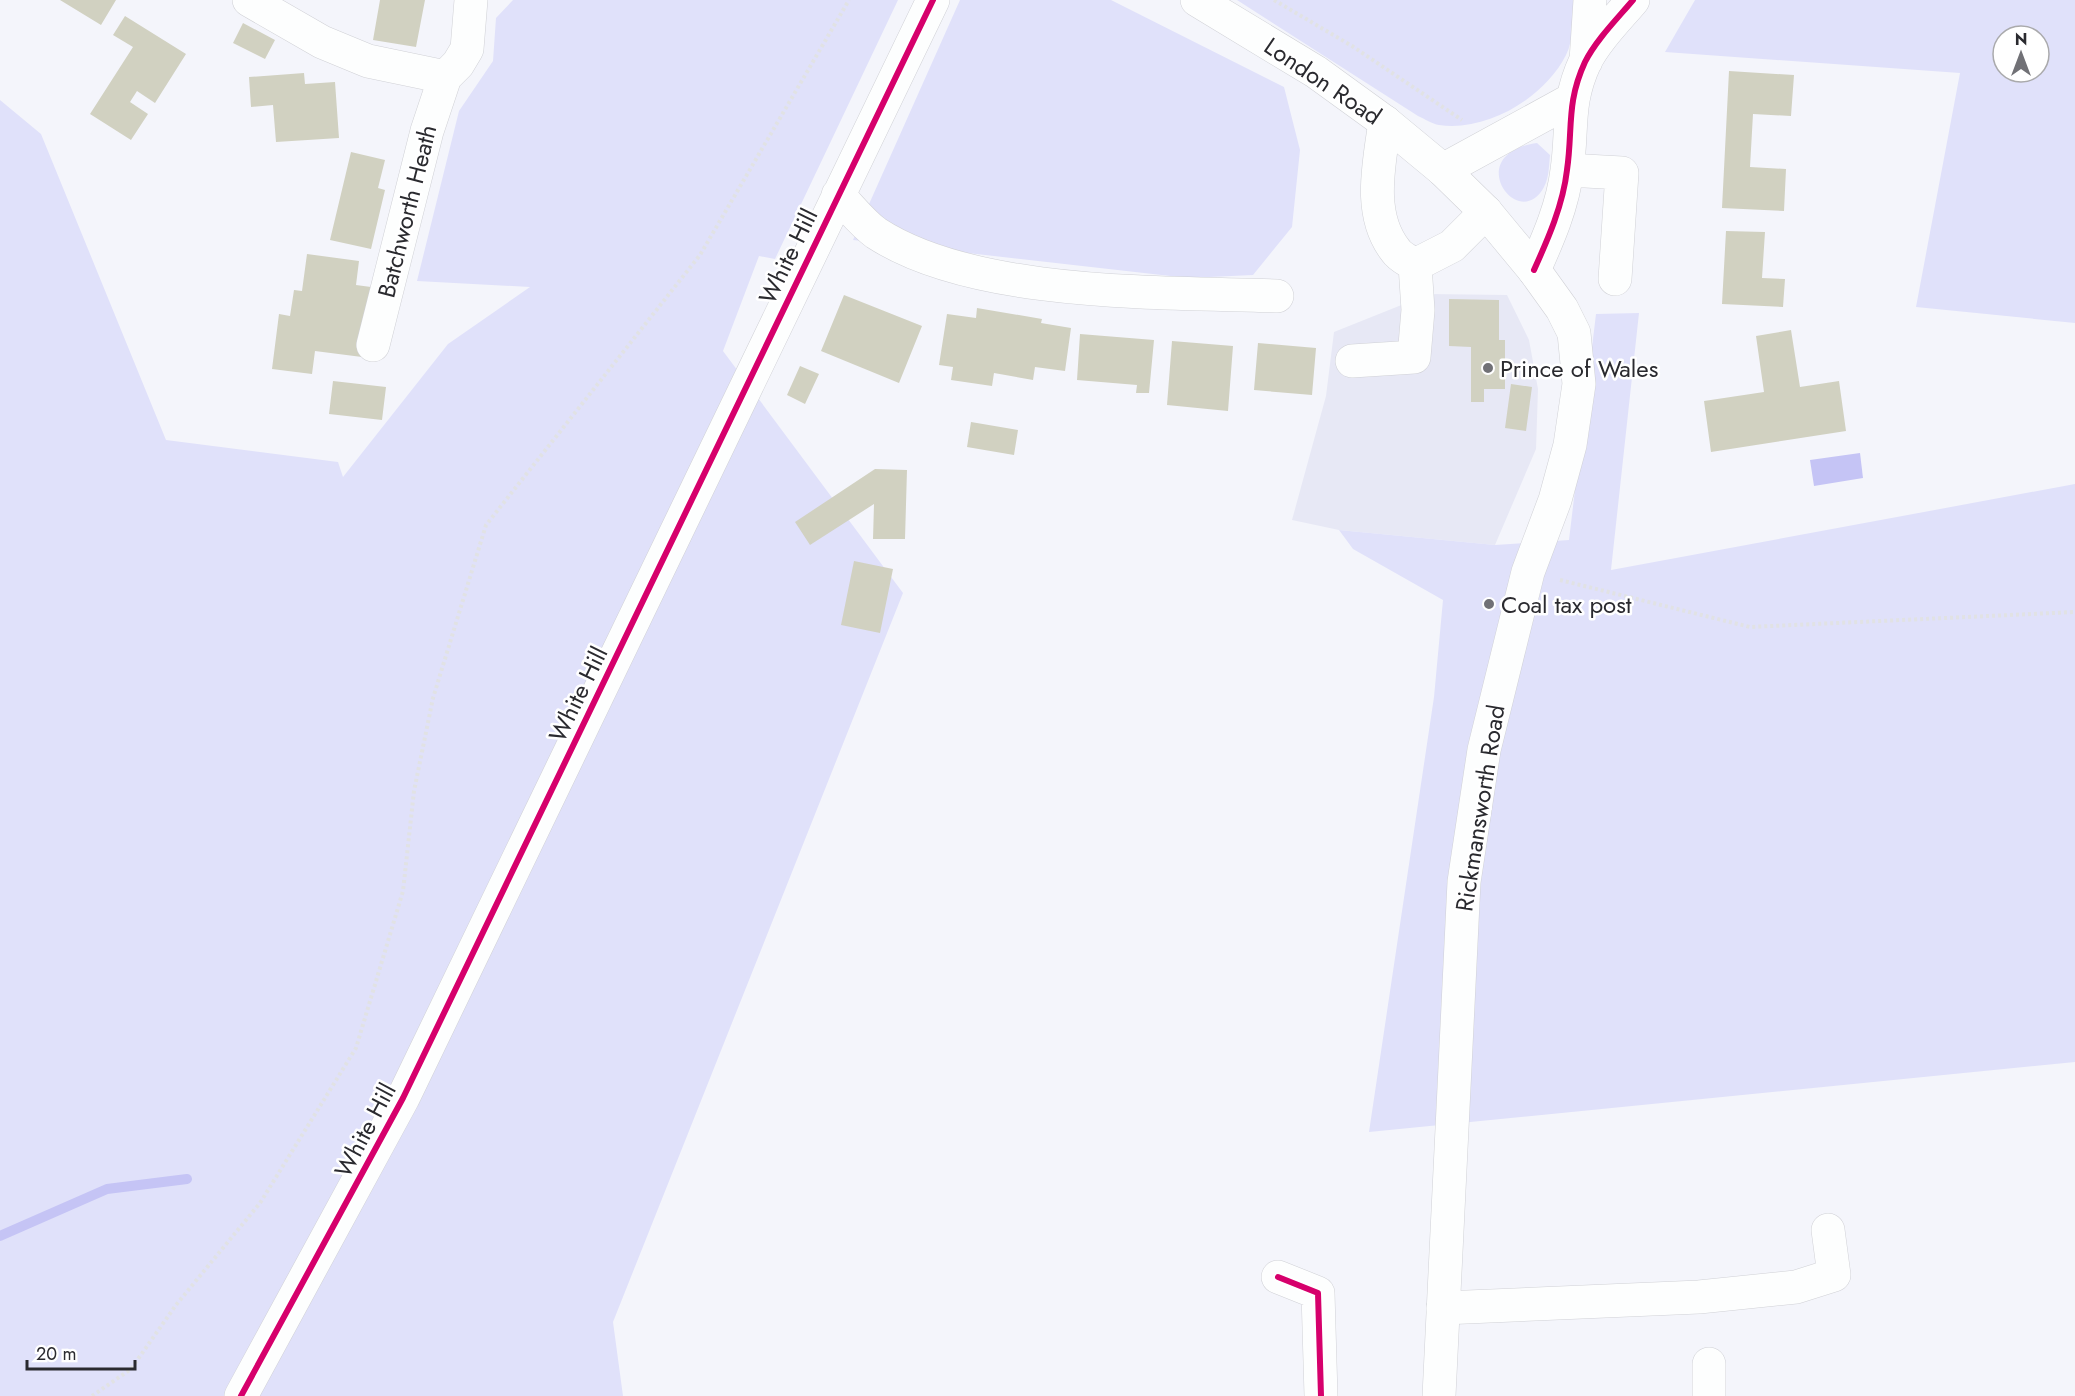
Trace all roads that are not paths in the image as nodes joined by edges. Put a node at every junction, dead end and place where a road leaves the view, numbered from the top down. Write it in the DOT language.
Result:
graph roads {
  1 [pos="249,0"];
  2 [pos="471,0"];
  3 [pos="933,0"];
  4 [pos="1197,0"];
  5 [pos="1590,0"];
  6 [pos="1633,0"];
  7 [pos="1586,61"];
  8 [pos="445,77"];
  9 [pos="1571,100"];
  10 [pos="1385,122"];
  11 [pos="1443,170"];
  12 [pos="1567,170"];
  13 [pos="838,195"];
  14 [pos="1486,212"];
  15 [pos="1415,265"];
  16 [pos="1534,270"];
  17 [pos="1615,279"];
  18 [pos="1277,296"];
  19 [pos="373,345"];
  20 [pos="1352,362"];
  21 [pos="1828,1230"];
  22 [pos="1278,1277"];
  23 [pos="1443,1308"];
  24 [pos="1709,1364"];
  25 [pos="241,1396"];
  26 [pos="1321,1396"];
  27 [pos="1439,1396"];
  28 [pos="1709,1396"];
  1 -- 8 [label="street"];
  2 -- 8 [label="street, Batchworth Heath"];
  3 -- 13 [label="street, White Hill"];
  4 -- 10 [label="street, London Road"];
  5 -- 7 [label="street"];
  6 -- 7 [label="street"];
  7 -- 9 [label="street"];
  8 -- 19 [label="street, Batchworth Heath"];
  9 -- 11 [label="street"];
  9 -- 12 [label="street"];
  10 -- 11 [label="street, London Road"];
  10 -- 15 [label="street"];
  11 -- 14 [label="street, Rickmansworth Road"];
  12 -- 16 [label="street"];
  12 -- 17 [label="street"];
  13 -- 18 [label="street"];
  13 -- 25 [label="street, White Hill"];
  14 -- 15 [label="street"];
  14 -- 16 [label="street, Rickmansworth Road"];
  15 -- 20 [label="street"];
  16 -- 23 [label="street, Rickmansworth Road"];
  21 -- 23 [label="street"];
  22 -- 26 [label="street"];
  23 -- 27 [label="street, Rickmansworth Road"];
  24 -- 28 [label="street"];
}
